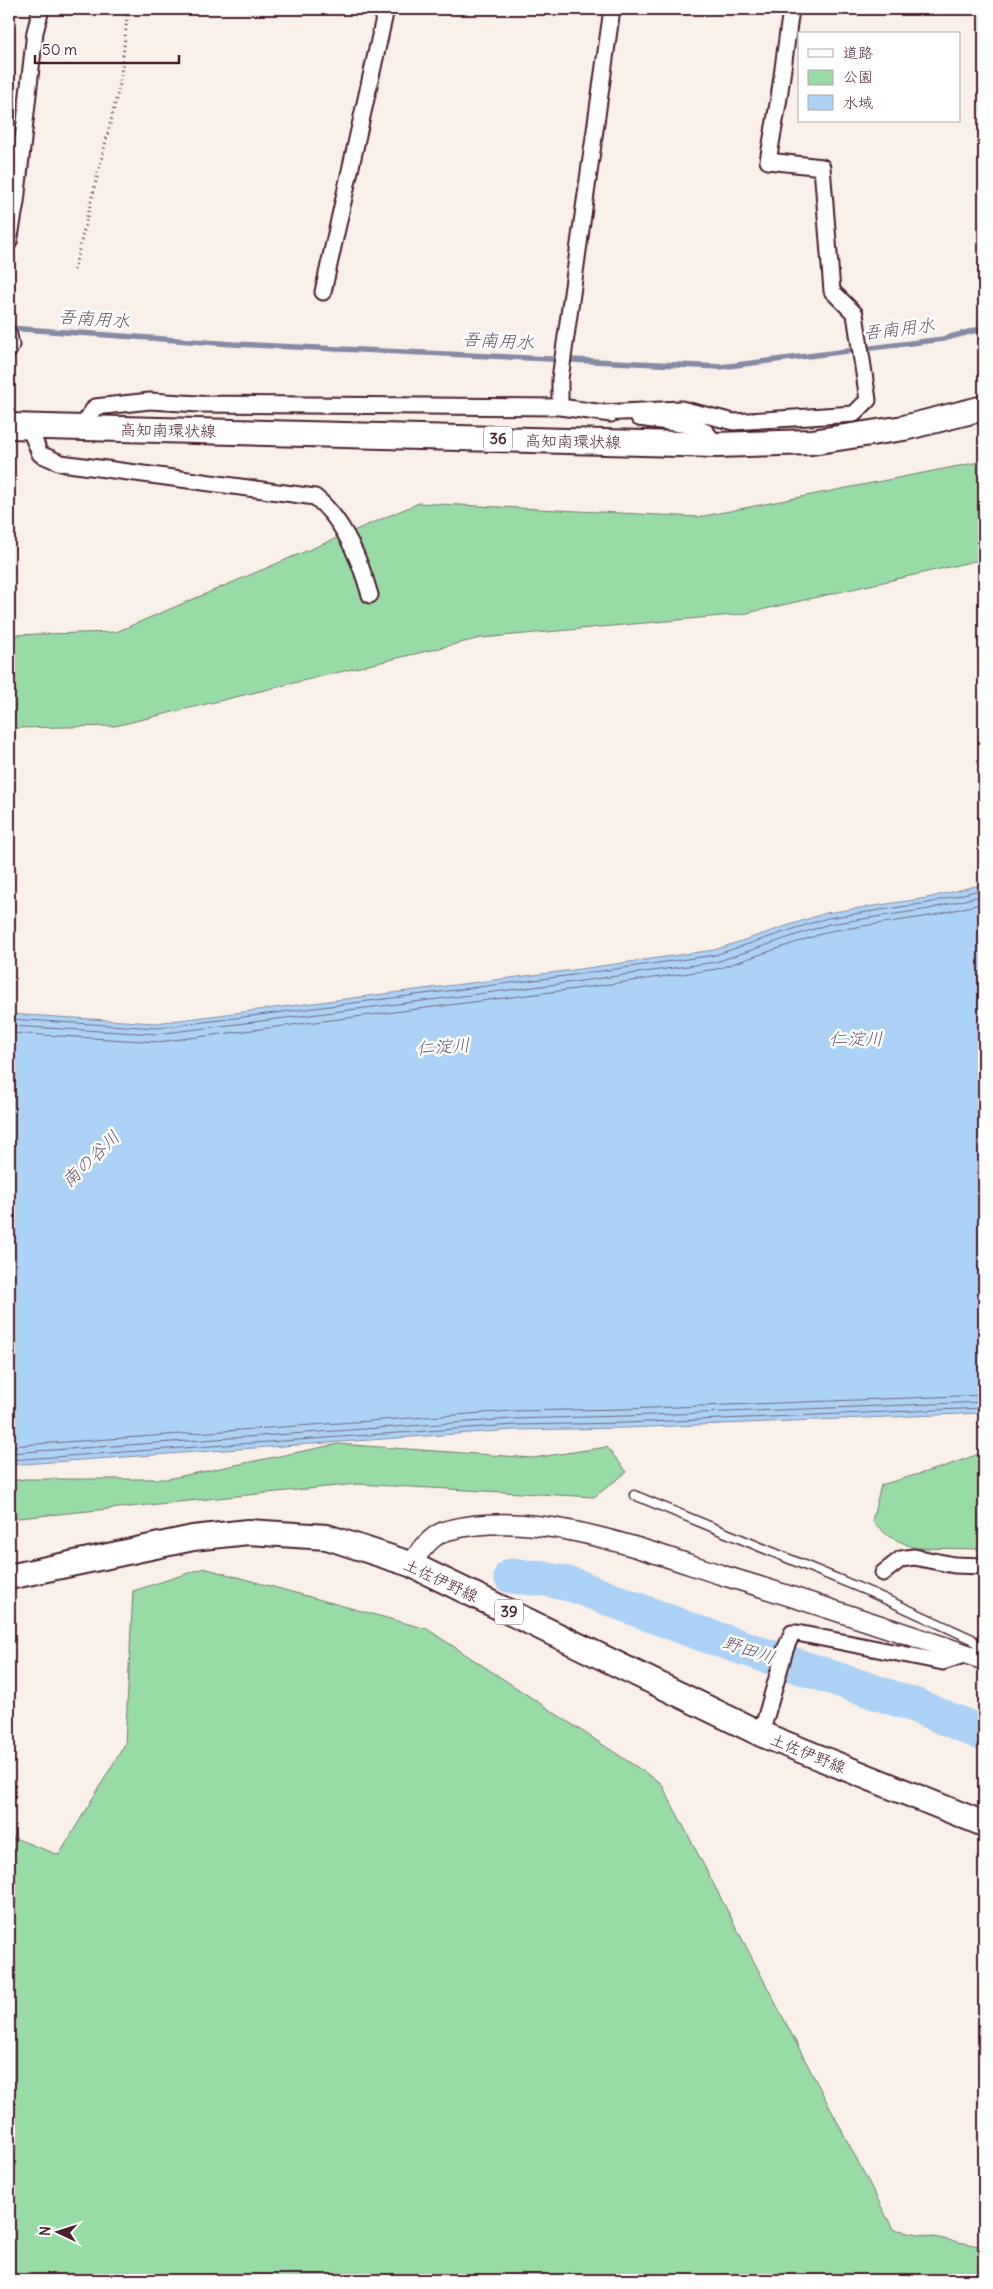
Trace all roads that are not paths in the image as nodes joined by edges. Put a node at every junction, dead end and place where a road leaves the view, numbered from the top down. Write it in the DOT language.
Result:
graph roads {
  1 [pos="41,9"];
  2 [pos="386,9"];
  3 [pos="612,9"];
  4 [pos="791,9"];
  5 [pos="9,242"];
  6 [pos="323,292"];
  7 [pos="560,407"];
  8 [pos="984,408"];
  9 [pos="602,413"];
  10 [pos="19,426"];
  11 [pos="81,428"];
  12 [pos="717,445"];
  13 [pos="370,595"];
  14 [pos="634,1495"];
  15 [pos="410,1564"];
  16 [pos="984,1566"];
  17 [pos="883,1573"];
  18 [pos="9,1578"];
  19 [pos="978,1655"];
  20 [pos="761,1734"];
  21 [pos="984,1824"];
  1 -- 5 [label="street"];
  2 -- 6 [label="street"];
  3 -- 7 [label="street"];
  4 -- 9 [label="street"];
  7 -- 9 [label="street"];
  7 -- 11 [label="street"];
  8 -- 12 [label="main road, 高知南環状線 / 36"];
  9 -- 12 [label="street"];
  10 -- 11 [label="main road, 高知南環状線 / 36"];
  10 -- 13 [label="street"];
  11 -- 12 [label="main road, 高知南環状線 / 36"];
  14 -- 19 [label="lane"];
  15 -- 18 [label="main road, 土佐伊野線 / 39"];
  15 -- 19 [label="street"];
  15 -- 20 [label="main road, 土佐伊野線 / 39"];
  16 -- 17 [label="street"];
  19 -- 20 [label="street"];
  20 -- 21 [label="main road, 土佐伊野線 / 39"];
}
